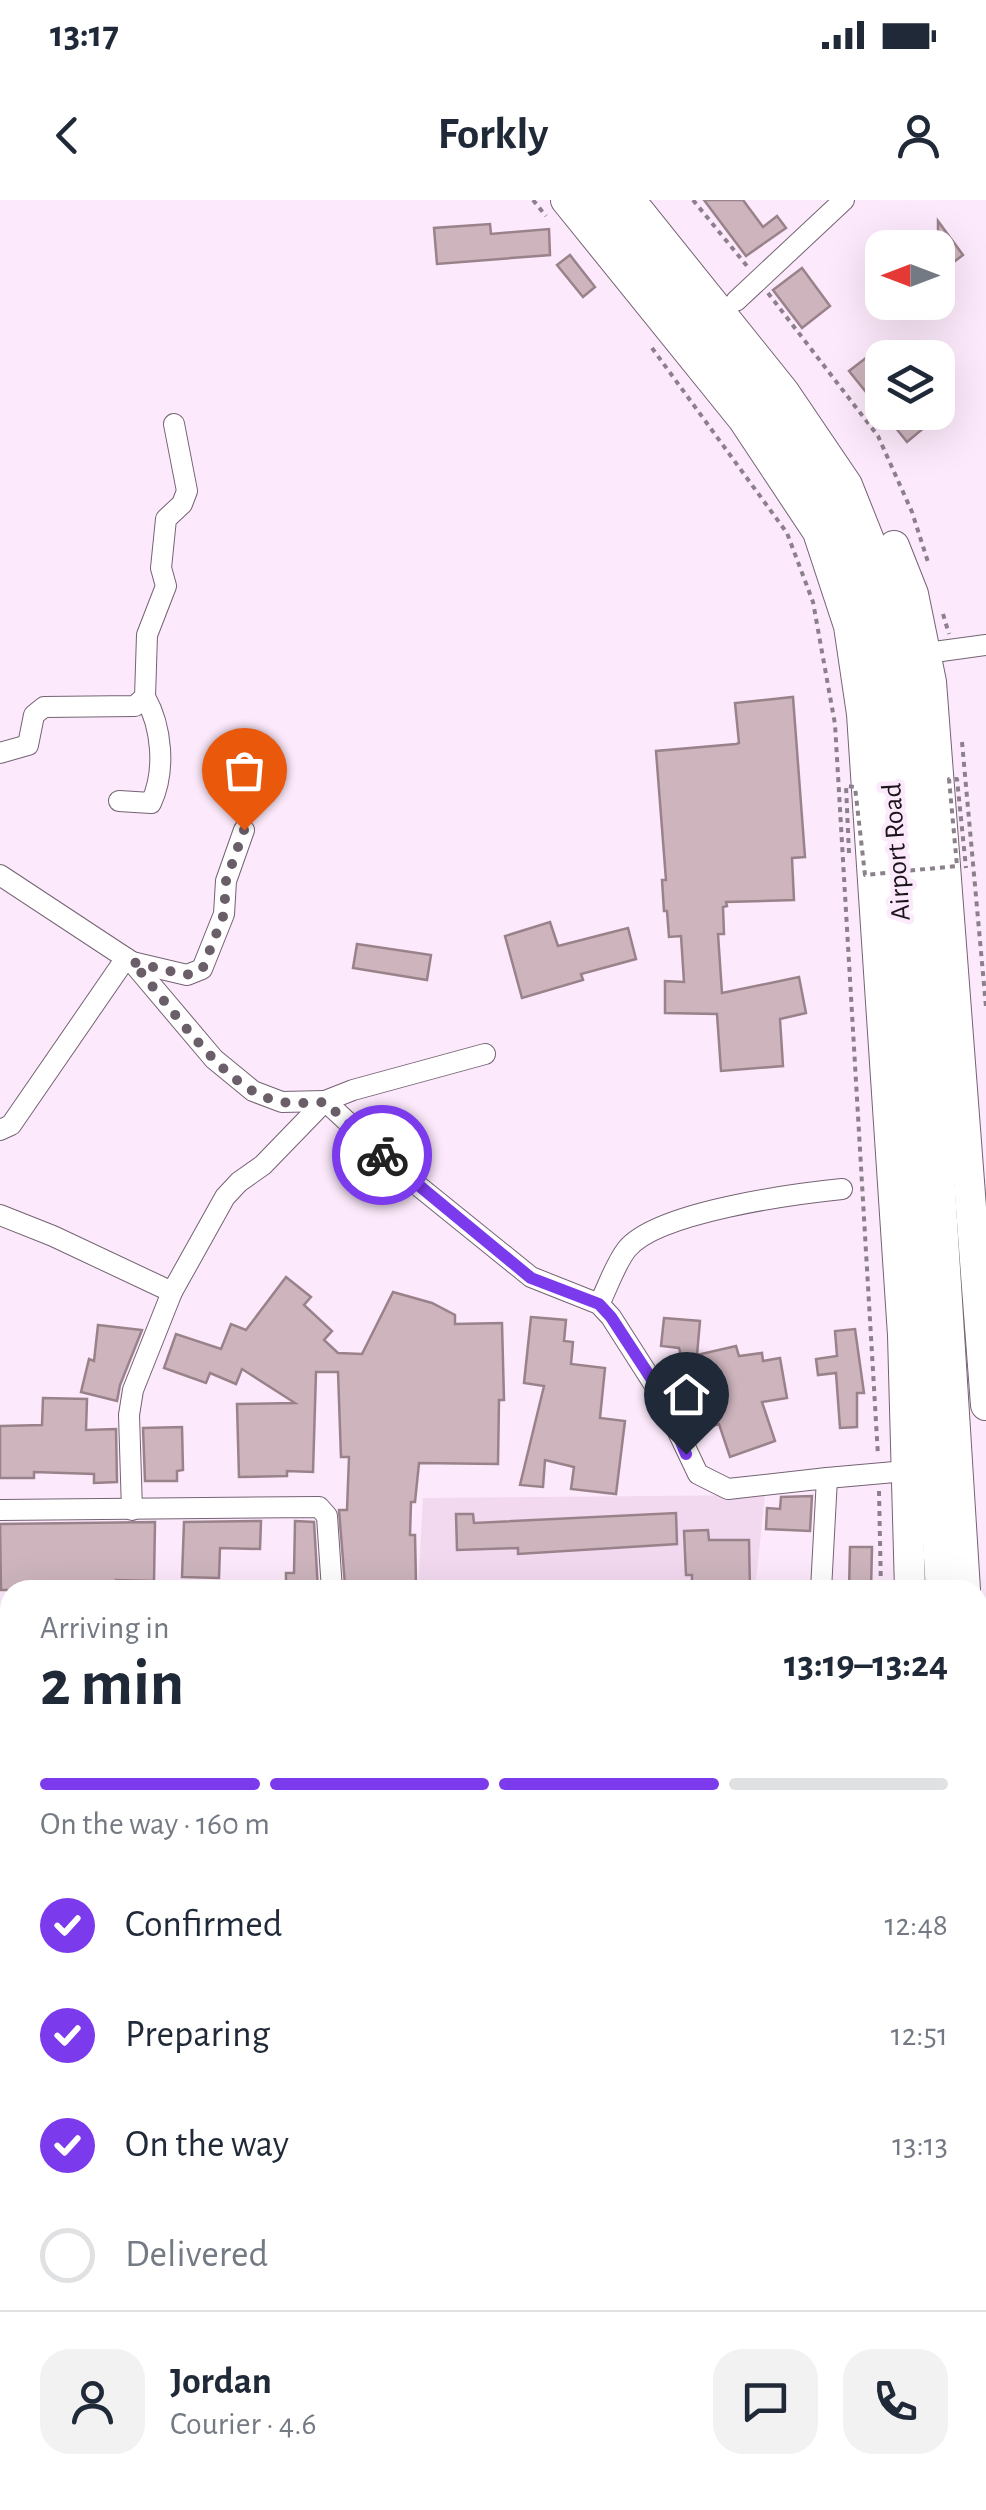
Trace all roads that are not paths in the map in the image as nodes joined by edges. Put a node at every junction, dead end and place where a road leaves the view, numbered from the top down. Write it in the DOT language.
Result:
graph roads {
  1 [pos="598,200"];
  2 [pos="630,200"];
  3 [pos="654,200"];
  4 [pos="844,200"];
  5 [pos="556,208"];
  6 [pos="736,302"];
  7 [pos="174,424"];
  8 [pos="986,646"];
  9 [pos="927,654"];
  10 [pos="145,697"];
  11 [pos="0,753"];
  12 [pos="119,801"];
  13 [pos="244,830"];
  14 [pos="0,875"];
  15 [pos="129,960"];
  16 [pos="917,980"];
  17 [pos="485,1054"];
  18 [pos="325,1102"];
  19 [pos="0,1130"];
  20 [pos="842,1189"];
  21 [pos="0,1215"];
  22 [pos="980,1240"];
  23 [pos="172,1292"];
  24 [pos="599,1304"];
  25 [pos="986,1406"];
  26 [pos="892,1472"];
  27 [pos="828,1478"];
  28 [pos="0,1510"];
  29 [pos="132,1510"];
  30 [pos="331,1580"];
  31 [pos="821,1580"];
  32 [pos="908,1580"];
  33 [pos="941,1580"];
  34 [pos="965,1580"];
  1 -- 16 [label="main road, Airport Road"];
  2 -- 16 [label="main road, Airport Road"];
  3 -- 6 [label="main road"];
  4 -- 6 [label="street"];
  5 -- 26 [label="main road"];
  6 -- 9 [label="main road"];
  7 -- 10 [label="street"];
  8 -- 9 [label="street"];
  9 -- 22 [label="main road"];
  10 -- 11 [label="street"];
  10 -- 12 [label="street"];
  13 -- 15 [label="street"];
  14 -- 15 [label="street"];
  15 -- 18 [label="street"];
  15 -- 19 [label="street"];
  16 -- 33 [label="main road, Airport Road"];
  16 -- 34 [label="main road, Airport Road"];
  17 -- 18 [label="street"];
  18 -- 23 [label="street"];
  18 -- 24 [label="street"];
  20 -- 24 [label="street"];
  21 -- 23 [label="street"];
  22 -- 25 [label="main road"];
  23 -- 29 [label="street"];
  24 -- 27 [label="street"];
  26 -- 27 [label="street"];
  26 -- 32 [label="main road"];
  27 -- 31 [label="street"];
  28 -- 29 [label="street"];
  29 -- 30 [label="street"];
}
